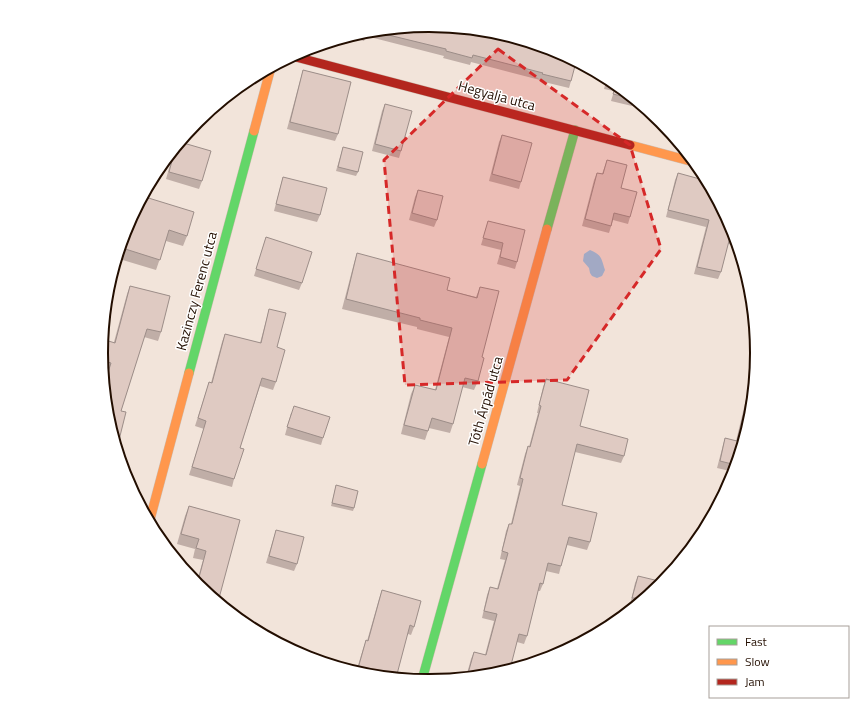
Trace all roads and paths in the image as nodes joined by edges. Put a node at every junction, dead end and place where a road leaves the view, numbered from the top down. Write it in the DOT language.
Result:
graph roads {
  1 [pos="301,58"];
  2 [pos="269,74"];
  3 [pos="575,130"];
  4 [pos="684,159"];
  5 [pos="151,514"];
  6 [pos="424,674"];
  1 -- 3 [label="street, Hegyalja utca"];
  2 -- 5 [label="street, Kazinczy Ferenc utca"];
  3 -- 4 [label="street, Hegyalja utca"];
  3 -- 6 [label="street, Tóth Árpád utca"];
}
